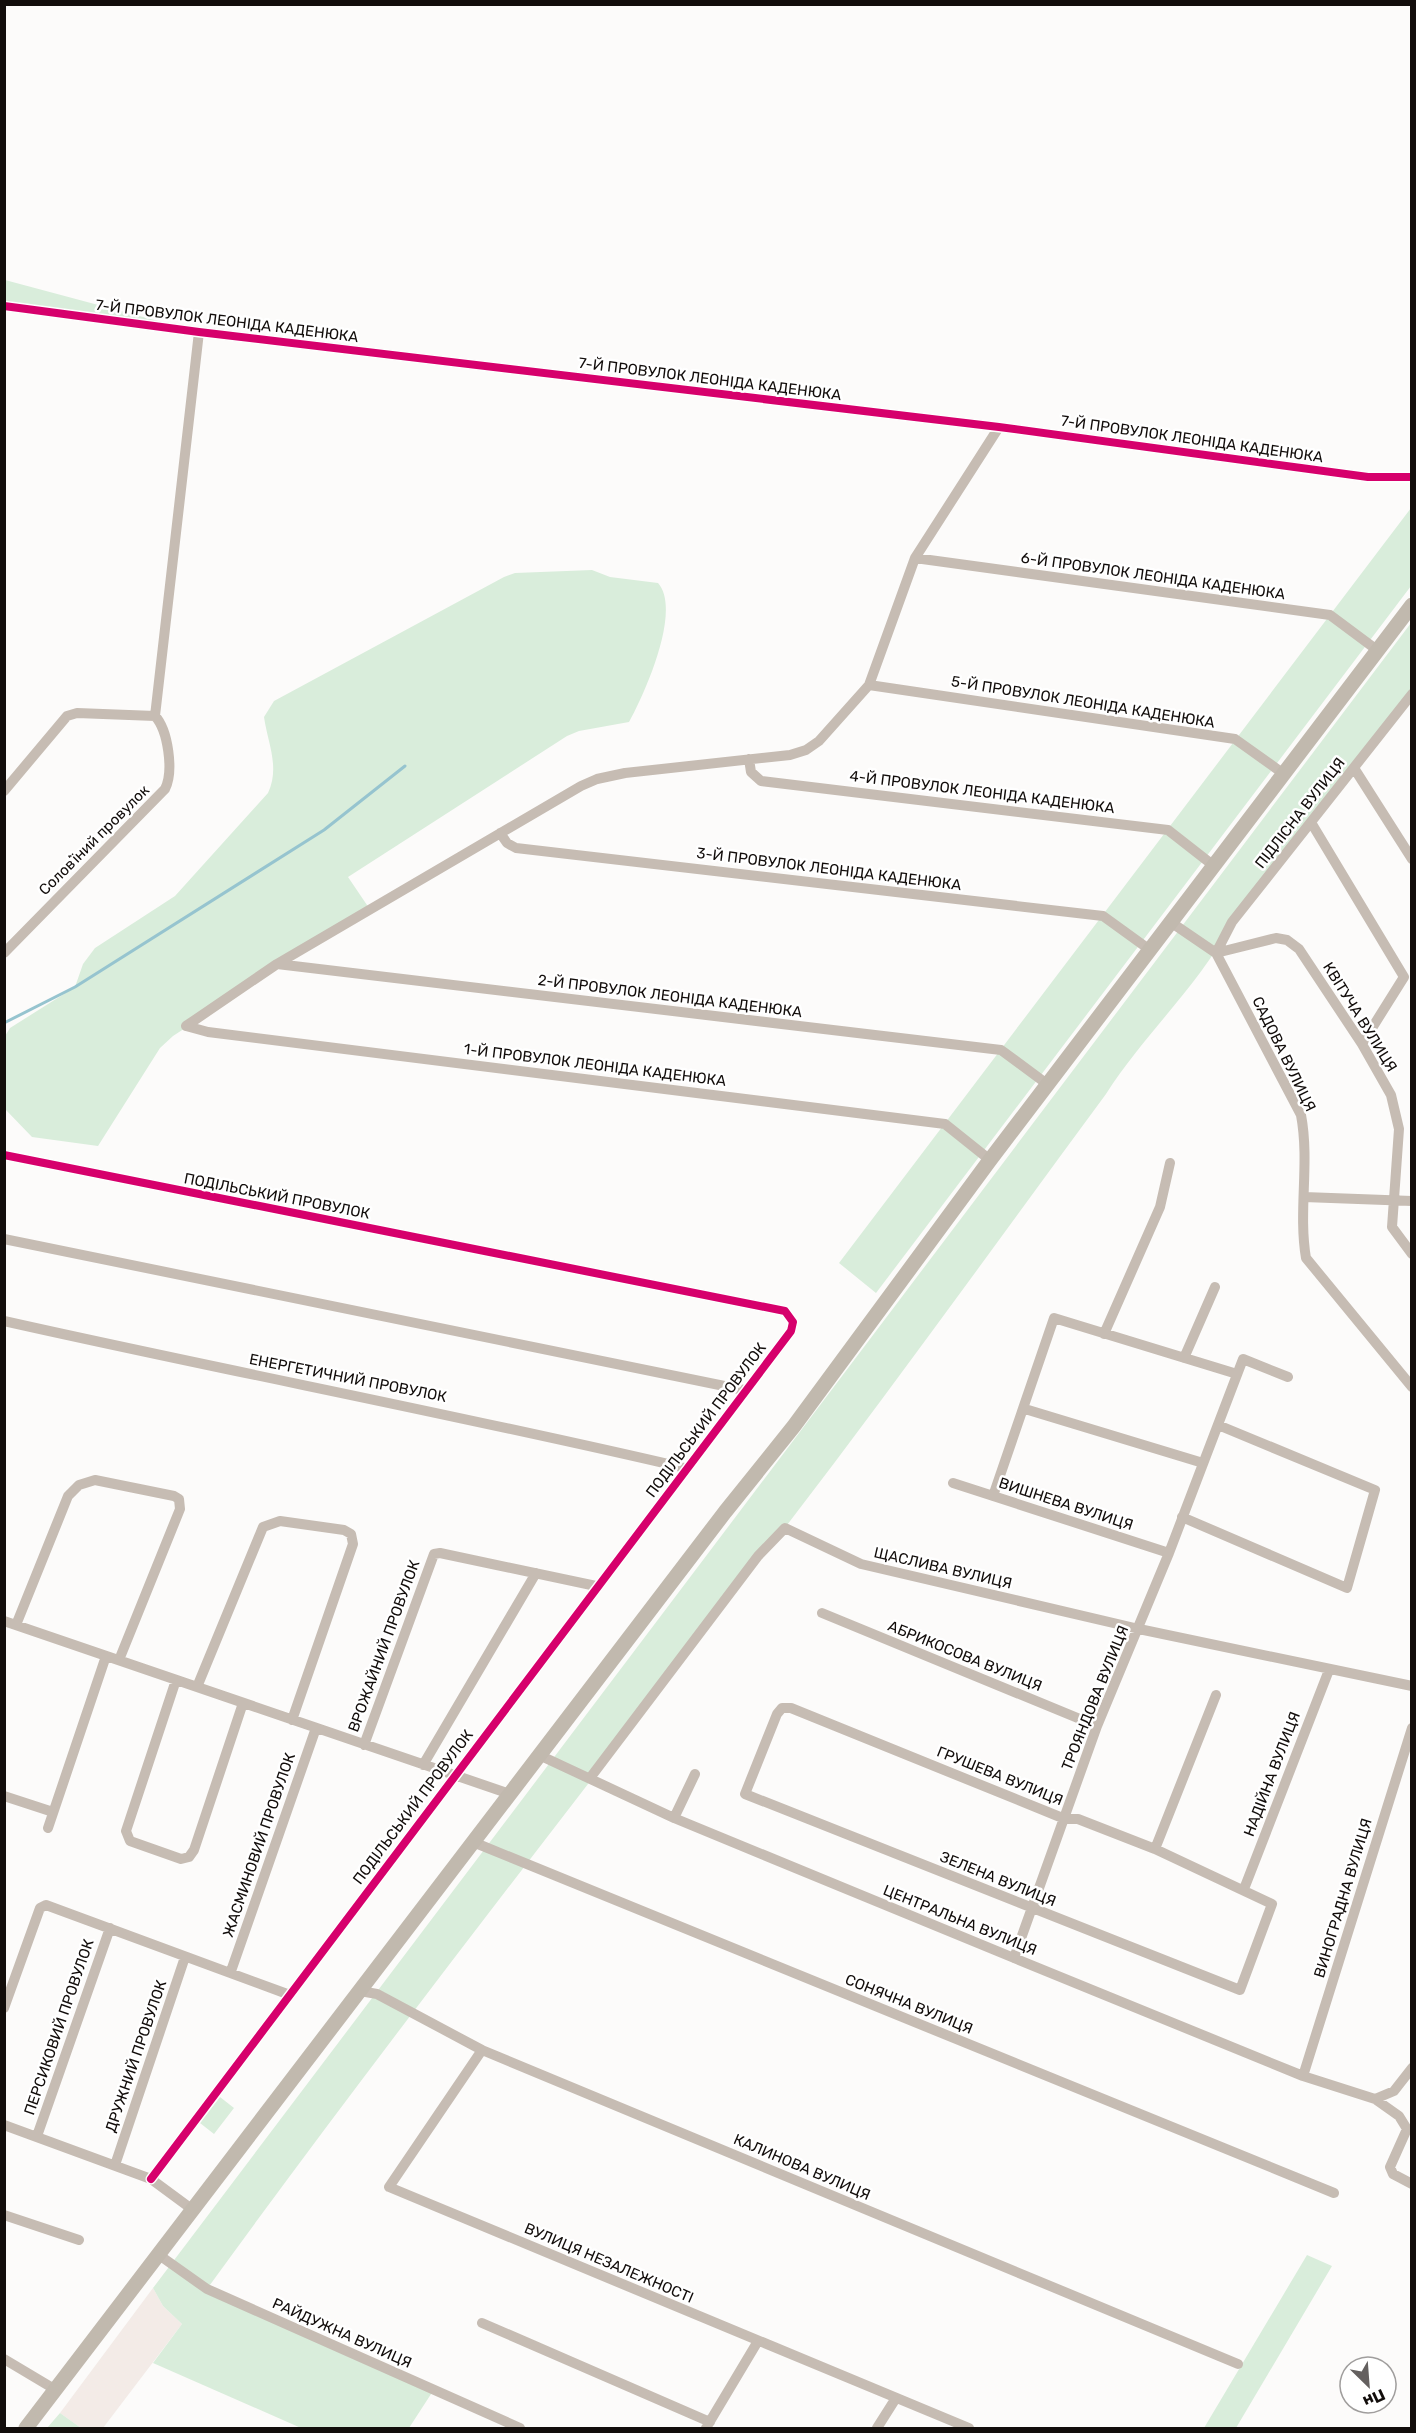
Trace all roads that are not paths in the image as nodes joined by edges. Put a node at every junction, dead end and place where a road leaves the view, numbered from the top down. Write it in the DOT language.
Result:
graph roads {
  1 [pos="4,306"];
  2 [pos="199,332"];
  3 [pos="999,427"];
  4 [pos="1412,477"];
  5 [pos="915,558"];
  6 [pos="1412,604"];
  7 [pos="1377,650"];
  8 [pos="868,685"];
  9 [pos="1412,694"];
  10 [pos="1404,704"];
  11 [pos="155,716"];
  12 [pos="1412,716"];
  13 [pos="749,759"];
  14 [pos="1354,768"];
  15 [pos="1284,774"];
  16 [pos="4,790"];
  17 [pos="1312,824"];
  18 [pos="500,833"];
  19 [pos="1412,859"];
  20 [pos="1215,866"];
  21 [pos="1172,923"];
  22 [pos="6,946"];
  23 [pos="1150,950"];
  24 [pos="1216,953"];
  25 [pos="277,964"];
  26 [pos="1362,1044"];
  27 [pos="1047,1084"];
  28 [pos="4,1155"];
  29 [pos="990,1160"];
  30 [pos="1170,1163"];
  31 [pos="1304,1197"];
  32 [pos="1412,1201"];
  33 [pos="1394,1202"];
  34 [pos="4,1239"];
  35 [pos="1412,1254"];
  36 [pos="1215,1287"];
  37 [pos="4,1321"];
  38 [pos="1104,1334"];
  39 [pos="1184,1358"];
  40 [pos="1237,1374"];
  41 [pos="1288,1377"];
  42 [pos="1412,1387"];
  43 [pos="744,1390"];
  44 [pos="1024,1409"];
  45 [pos="1218,1425"];
  46 [pos="1203,1463"];
  47 [pos="685,1468"];
  48 [pos="952,1483"];
  49 [pos="993,1496"];
  50 [pos="1182,1517"];
  51 [pos="1169,1553"];
  52 [pos="536,1573"];
  53 [pos="596,1586"];
  54 [pos="822,1613"];
  55 [pos="8,1624"];
  56 [pos="1139,1629"];
  57 [pos="106,1656"];
  58 [pos="119,1660"];
  59 [pos="1329,1670"];
  60 [pos="176,1680"];
  61 [pos="1412,1686"];
  62 [pos="197,1687"];
  63 [pos="1216,1695"];
  64 [pos="243,1703"];
  65 [pos="292,1720"];
  66 [pos="1097,1726"];
  67 [pos="316,1728"];
  68 [pos="1412,1728"];
  69 [pos="364,1745"];
  70 [pos="539,1755"];
  71 [pos="423,1765"];
  72 [pos="695,1774"];
  73 [pos="454,1776"];
  74 [pos="590,1778"];
  75 [pos="510,1794"];
  76 [pos="745,1794"];
  77 [pos="4,1796"];
  78 [pos="53,1812"];
  79 [pos="674,1818"];
  80 [pos="1065,1819"];
  81 [pos="48,1828"];
  82 [pos="473,1842"];
  83 [pos="1155,1849"];
  84 [pos="1244,1889"];
  85 [pos="1030,1908"];
  86 [pos="110,1928"];
  87 [pos="185,1957"];
  88 [pos="1014,1958"];
  89 [pos="231,1971"];
  90 [pos="1240,1990"];
  91 [pos="360,1991"];
  92 [pos="290,1995"];
  93 [pos="4,2008"];
  94 [pos="482,2050"];
  95 [pos="1412,2068"];
  96 [pos="1303,2076"];
  97 [pos="1376,2099"];
  98 [pos="4,2125"];
  99 [pos="1409,2126"];
  100 [pos="37,2136"];
  101 [pos="115,2165"];
  102 [pos="151,2179"];
  103 [pos="1412,2184"];
  104 [pos="1334,2193"];
  105 [pos="193,2210"];
  106 [pos="4,2214"];
  107 [pos="79,2240"];
  108 [pos="159,2255"];
  109 [pos="482,2323"];
  110 [pos="758,2341"];
  111 [pos="4,2359"];
  112 [pos="1238,2364"];
  113 [pos="56,2390"];
  114 [pos="896,2398"];
  115 [pos="708,2425"];
  116 [pos="26,2428"];
  117 [pos="520,2428"];
  118 [pos="877,2428"];
  119 [pos="969,2428"];
  1 -- 2 [label="street, 7-Й ПРОВУЛОК ЛЕОНІДА КАДЕНЮКА"];
  2 -- 3 [label="street, 7-Й ПРОВУЛОК ЛЕОНІДА КАДЕНЮКА"];
  2 -- 11 [label="street"];
  3 -- 4 [label="street, 7-Й ПРОВУЛОК ЛЕОНІДА КАДЕНЮКА"];
  3 -- 5 [label="street"];
  5 -- 7 [label="street, 6-Й ПРОВУЛОК ЛЕОНІДА КАДЕНЮКА"];
  5 -- 8 [label="street"];
  6 -- 7 [label="highway"];
  7 -- 15 [label="highway"];
  8 -- 13 [label="street"];
  8 -- 15 [label="street, 5-Й ПРОВУЛОК ЛЕОНІДА КАДЕНЮКА"];
  9 -- 10 [label="street, ПІДЛІСНА ВУЛИЦЯ"];
  10 -- 12 [label="street"];
  10 -- 14 [label="street, ПІДЛІСНА ВУЛИЦЯ"];
  11 -- 16 [label="street"];
  11 -- 22 [label="street, Соловʼїний провулок"];
  13 -- 18 [label="street"];
  13 -- 20 [label="street, 4-Й ПРОВУЛОК ЛЕОНІДА КАДЕНЮКА"];
  14 -- 17 [label="street, ПІДЛІСНА ВУЛИЦЯ"];
  14 -- 19 [label="street"];
  15 -- 20 [label="highway"];
  17 -- 24 [label="street, ПІДЛІСНА ВУЛИЦЯ"];
  17 -- 26 [label="street"];
  18 -- 23 [label="street, 3-Й ПРОВУЛОК ЛЕОНІДА КАДЕНЮКА"];
  18 -- 25 [label="street"];
  20 -- 21 [label="highway"];
  21 -- 23 [label="highway"];
  21 -- 24 [label="street"];
  23 -- 27 [label="highway"];
  24 -- 26 [label="street, КВІТУЧА ВУЛИЦЯ"];
  24 -- 31 [label="street, САДОВА ВУЛИЦЯ"];
  25 -- 27 [label="street, 2-Й ПРОВУЛОК ЛЕОНІДА КАДЕНЮКА"];
  25 -- 29 [label="street, 1-Й ПРОВУЛОК ЛЕОНІДА КАДЕНЮКА"];
  26 -- 33 [label="street, КВІТУЧА ВУЛИЦЯ"];
  27 -- 29 [label="highway"];
  28 -- 43 [label="street, ПОДІЛЬСЬКИЙ ПРОВУЛОК"];
  29 -- 70 [label="highway"];
  30 -- 38 [label="street"];
  31 -- 33 [label="street"];
  31 -- 42 [label="street, САДОВА ВУЛИЦЯ"];
  32 -- 33 [label="street"];
  33 -- 35 [label="street, КВІТУЧА ВУЛИЦЯ"];
  34 -- 43 [label="street, ПОДІЛЬСЬКИЙ ПРОВУЛОК"];
  36 -- 39 [label="street"];
  37 -- 47 [label="street, ЕНЕРГЕТИЧНИЙ ПРОВУЛОК"];
  38 -- 39 [label="street"];
  38 -- 44 [label="street"];
  39 -- 40 [label="street"];
  40 -- 41 [label="street"];
  40 -- 45 [label="street, ТРОЯНДОВА ВУЛИЦЯ"];
  43 -- 47 [label="street, ПОДІЛЬСЬКИЙ ПРОВУЛОК"];
  44 -- 46 [label="street"];
  44 -- 49 [label="street"];
  45 -- 46 [label="street, ТРОЯНДОВА ВУЛИЦЯ"];
  45 -- 50 [label="street"];
  46 -- 50 [label="street, ТРОЯНДОВА ВУЛИЦЯ"];
  47 -- 53 [label="street, ПОДІЛЬСЬКИЙ ПРОВУЛОК"];
  48 -- 49 [label="street, ВИШНЕВА ВУЛИЦЯ"];
  49 -- 51 [label="street, ВИШНЕВА ВУЛИЦЯ"];
  50 -- 51 [label="street, ТРОЯНДОВА ВУЛИЦЯ"];
  51 -- 56 [label="street, ТРОЯНДОВА ВУЛИЦЯ"];
  52 -- 53 [label="street, ВРОЖАЙНИЙ ПРОВУЛОК"];
  52 -- 69 [label="street, ВРОЖАЙНИЙ ПРОВУЛОК"];
  52 -- 71 [label="street"];
  53 -- 73 [label="street, ПОДІЛЬСЬКИЙ ПРОВУЛОК"];
  54 -- 66 [label="street, АБРИКОСОВА ВУЛИЦЯ"];
  55 -- 57 [label="street"];
  55 -- 58 [label="street"];
  56 -- 59 [label="street, ЩАСЛИВА ВУЛИЦЯ"];
  56 -- 66 [label="street, ТРОЯНДОВА ВУЛИЦЯ"];
  56 -- 74 [label="street, ЩАСЛИВА ВУЛИЦЯ"];
  57 -- 58 [label="street"];
  57 -- 78 [label="street"];
  58 -- 60 [label="street"];
  59 -- 61 [label="street, ЩАСЛИВА ВУЛИЦЯ"];
  59 -- 84 [label="street, НАДІЙНА ВУЛИЦЯ"];
  60 -- 62 [label="street"];
  60 -- 64 [label="street"];
  62 -- 64 [label="street"];
  62 -- 65 [label="street"];
  63 -- 83 [label="street"];
  64 -- 65 [label="street"];
  65 -- 67 [label="street"];
  66 -- 80 [label="street, ТРОЯНДОВА ВУЛИЦЯ"];
  67 -- 69 [label="street"];
  67 -- 89 [label="street, ЖАСМИНОВИЙ ПРОВУЛОК"];
  68 -- 96 [label="street, ВИНОГРАДНА ВУЛИЦЯ"];
  69 -- 71 [label="street"];
  70 -- 74 [label="street, ЦЕНТРАЛЬНА ВУЛИЦЯ"];
  70 -- 75 [label="highway"];
  71 -- 73 [label="street"];
  72 -- 79 [label="street"];
  73 -- 75 [label="street"];
  73 -- 92 [label="street, ПОДІЛЬСЬКИЙ ПРОВУЛОК"];
  74 -- 79 [label="street, ЦЕНТРАЛЬНА ВУЛИЦЯ"];
  75 -- 82 [label="highway"];
  76 -- 80 [label="street, ГРУШЕВА ВУЛИЦЯ"];
  76 -- 85 [label="street, ЗЕЛЕНА ВУЛИЦЯ"];
  77 -- 78 [label="street"];
  78 -- 81 [label="street"];
  79 -- 88 [label="street, ЦЕНТРАЛЬНА ВУЛИЦЯ"];
  80 -- 83 [label="street, ГРУШЕВА ВУЛИЦЯ"];
  80 -- 85 [label="street, ТРОЯНДОВА ВУЛИЦЯ"];
  82 -- 91 [label="highway"];
  82 -- 104 [label="street, СОНЯЧНА ВУЛИЦЯ"];
  83 -- 84 [label="street, ГРУШЕВА ВУЛИЦЯ"];
  84 -- 90 [label="street, ГРУШЕВА ВУЛИЦЯ"];
  85 -- 88 [label="street, ТРОЯНДОВА ВУЛИЦЯ"];
  85 -- 90 [label="street, ЗЕЛЕНА ВУЛИЦЯ"];
  86 -- 87 [label="street"];
  86 -- 93 [label="street"];
  86 -- 100 [label="street, ПЕРСИКОВИЙ ПРОВУЛОК"];
  87 -- 89 [label="street"];
  87 -- 101 [label="street, ДРУЖНИЙ ПРОВУЛОК"];
  88 -- 96 [label="street, ЦЕНТРАЛЬНА ВУЛИЦЯ"];
  89 -- 92 [label="street"];
  91 -- 94 [label="street, КАЛИНОВА ВУЛИЦЯ"];
  91 -- 105 [label="highway"];
  92 -- 102 [label="street, ПОДІЛЬСЬКИЙ ПРОВУЛОК"];
  94 -- 110 [label="street, ВУЛИЦЯ НЕЗАЛЕЖНОСТІ"];
  94 -- 112 [label="street, КАЛИНОВА ВУЛИЦЯ"];
  95 -- 97 [label="street"];
  96 -- 97 [label="street, ЦЕНТРАЛЬНА ВУЛИЦЯ"];
  97 -- 99 [label="street, ЦЕНТРАЛЬНА ВУЛИЦЯ"];
  98 -- 100 [label="street"];
  99 -- 103 [label="street"];
  100 -- 101 [label="street"];
  101 -- 102 [label="street"];
  102 -- 105 [label="street"];
  105 -- 108 [label="highway"];
  106 -- 107 [label="street"];
  108 -- 113 [label="highway"];
  108 -- 117 [label="street, РАЙДУЖНА ВУЛИЦЯ"];
  109 -- 115 [label="street"];
  110 -- 114 [label="street, ВУЛИЦЯ НЕЗАЛЕЖНОСТІ"];
  110 -- 115 [label="street"];
  111 -- 113 [label="street"];
  113 -- 116 [label="highway"];
  114 -- 118 [label="street"];
  114 -- 119 [label="street, ВУЛИЦЯ НЕЗАЛЕЖНОСТІ"];
}
